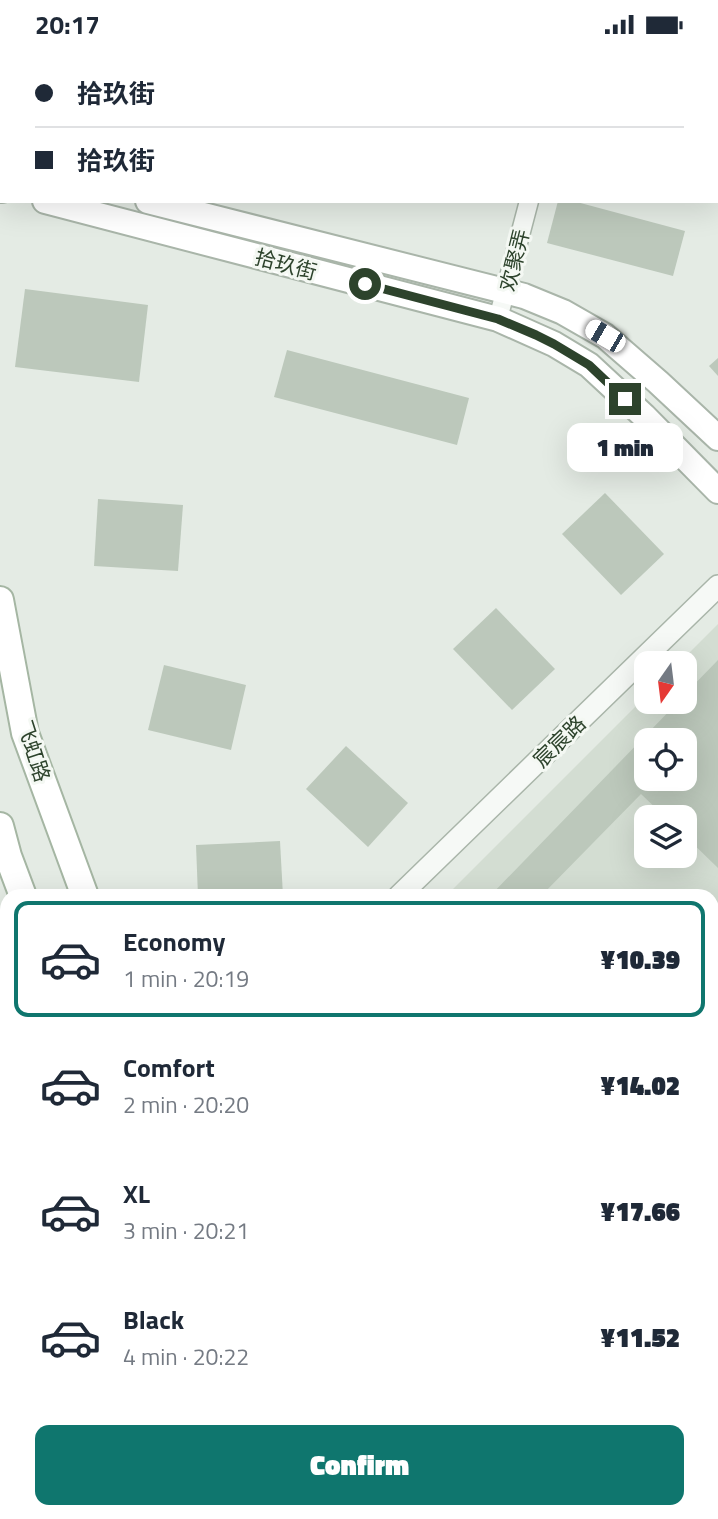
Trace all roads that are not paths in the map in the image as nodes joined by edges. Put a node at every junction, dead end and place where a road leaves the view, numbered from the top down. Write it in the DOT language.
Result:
graph roads {
  1 [pos="54,203"];
  2 [pos="156,203"];
  3 [pos="528,203"];
  4 [pos="506,293"];
  5 [pos="498,319"];
  6 [pos="718,438"];
  7 [pos="718,491"];
  8 [pos="718,586"];
  9 [pos="0,600"];
  10 [pos="0,826"];
  11 [pos="20,889"];
  12 [pos="82,889"];
  13 [pos="406,889"];
  1 -- 5 [label="main road, 拾玖街"];
  2 -- 4 [label="main road, 拾玖街"];
  3 -- 4 [label="street, 欢聚弄"];
  4 -- 5 [label="street, 欢聚弄"];
  4 -- 6 [label="main road, 拾玖街"];
  5 -- 7 [label="main road, 拾玖街"];
  8 -- 13 [label="street, 宸宸路"];
  9 -- 12 [label="main road, 飞虹路"];
  10 -- 11 [label="main road"];
}
